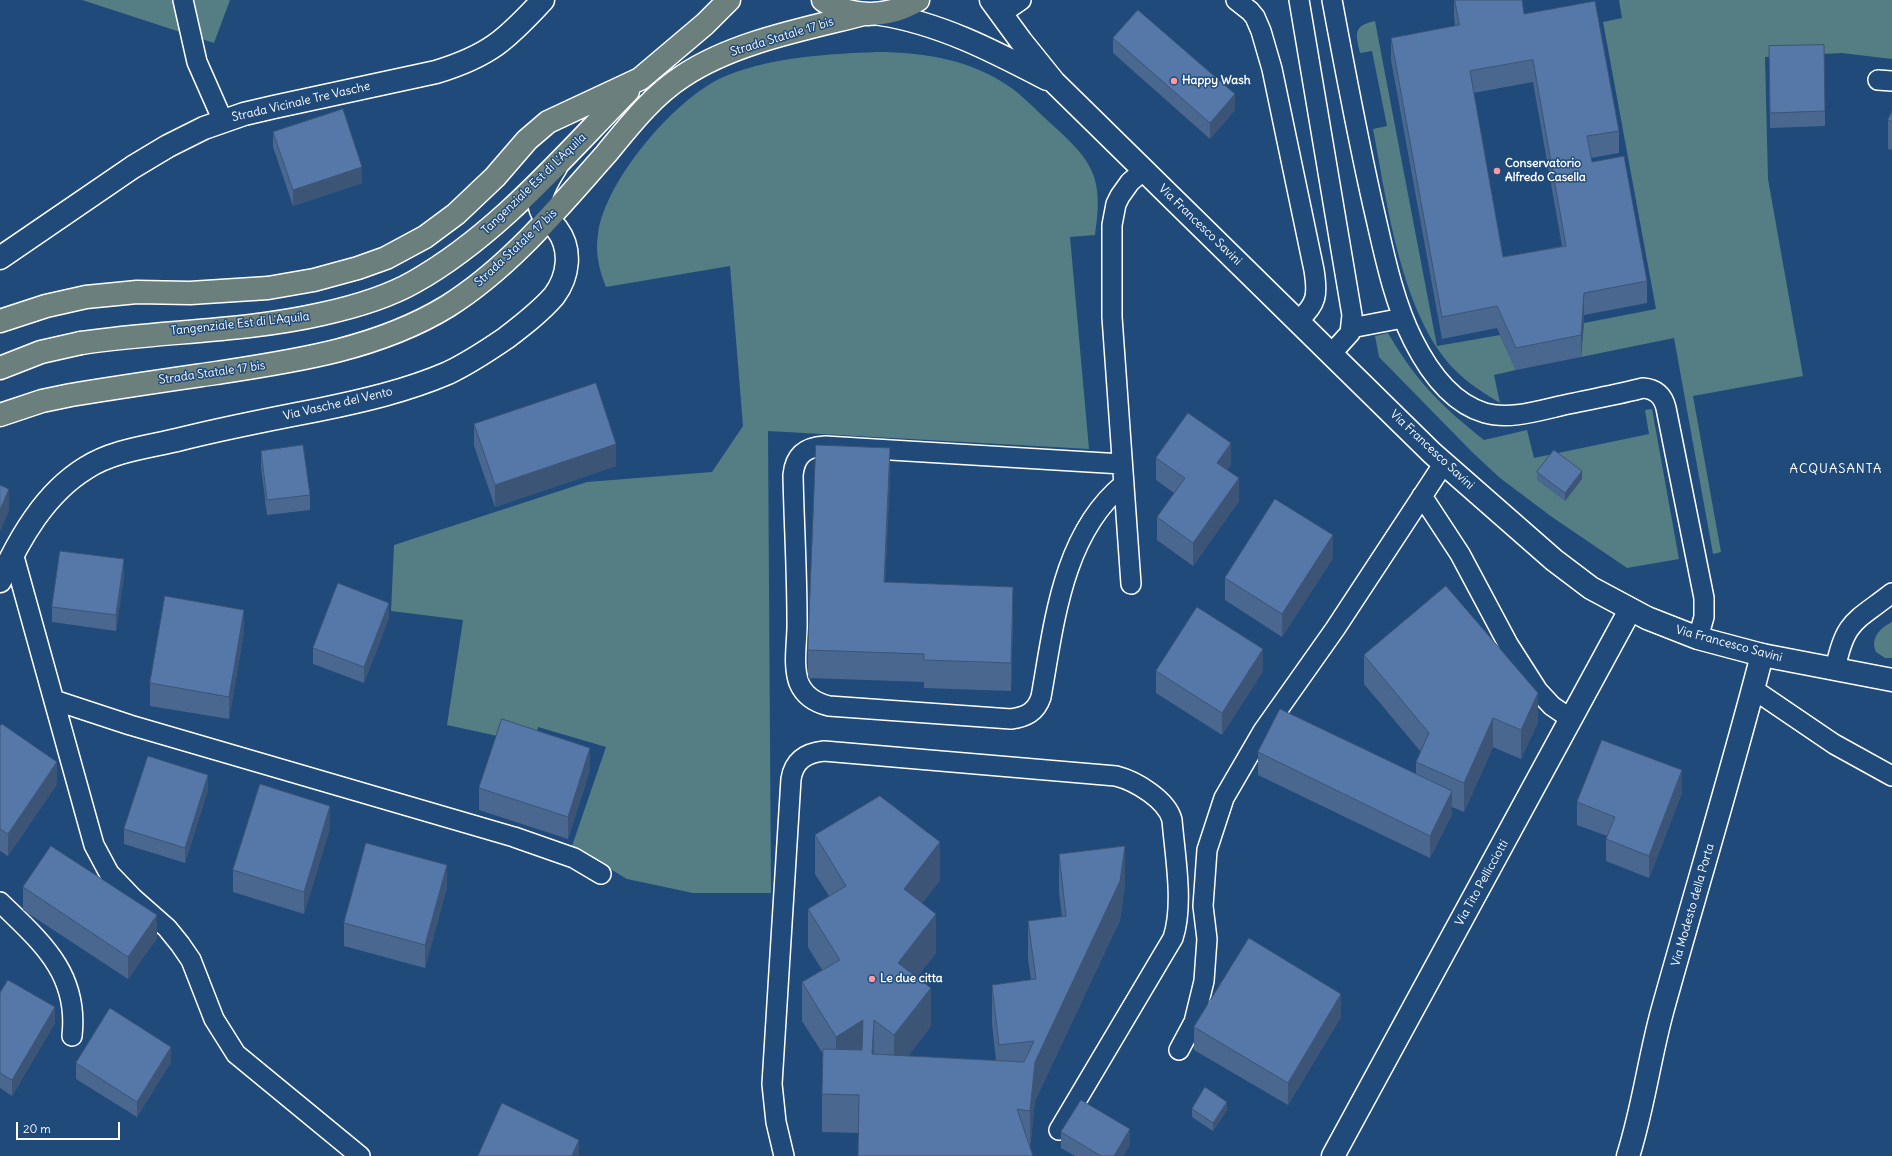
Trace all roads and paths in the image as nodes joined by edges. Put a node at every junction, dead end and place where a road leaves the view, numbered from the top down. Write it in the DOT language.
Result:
graph roads {
  1 [pos="183,0"];
  2 [pos="544,0"];
  3 [pos="729,0"];
  4 [pos="823,0"];
  5 [pos="918,0"];
  6 [pos="1021,0"];
  7 [pos="1236,0"];
  8 [pos="1300,0"];
  9 [pos="1332,0"];
  10 [pos="996,7"];
  11 [pos="872,14"];
  12 [pos="640,79"];
  13 [pos="1054,82"];
  14 [pos="223,121"];
  15 [pos="565,155"];
  16 [pos="1144,170"];
  17 [pos="547,220"];
  18 [pos="0,258"];
  19 [pos="1404,318"];
  20 [pos="0,321"];
  21 [pos="1298,321"];
  22 [pos="1351,328"];
  23 [pos="1331,354"];
  24 [pos="0,368"];
  25 [pos="0,415"];
  26 [pos="1444,463"];
  27 [pos="1122,464"];
  28 [pos="1124,484"];
  29 [pos="1422,496"];
  30 [pos="13,553"];
  31 [pos="0,581"];
  32 [pos="1131,584"];
  33 [pos="1892,592"];
  34 [pos="1630,610"];
  35 [pos="1698,638"];
  36 [pos="1762,655"];
  37 [pos="1835,670"];
  38 [pos="1892,673"];
  39 [pos="1864,676"];
  40 [pos="1892,680"];
  41 [pos="1753,689"];
  42 [pos="54,700"];
  43 [pos="1571,719"];
  44 [pos="1892,776"];
  45 [pos="601,874"];
  46 [pos="0,902"];
  47 [pos="72,1036"];
  48 [pos="1179,1050"];
  49 [pos="1059,1130"];
  50 [pos="360,1156"];
  51 [pos="784,1156"];
  52 [pos="1333,1156"];
  53 [pos="1628,1156"];
  1 -- 14 [label="lane"];
  2 -- 14 [label="street, Strada Vicinale Tre Vasche"];
  3 -- 12 [label="main road"];
  4 -- 11 [label="main road"];
  5 -- 11 [label="main road, Strada Statale 17 bis"];
  6 -- 10 [label="lane"];
  7 -- 21 [label="lane"];
  8 -- 22 [label="lane"];
  9 -- 19 [label="lane"];
  10 -- 13 [label="street, Via Francesco Savini"];
  11 -- 13 [label="street, Via Francesco Savini"];
  11 -- 17 [label="main road, Strada Statale 17 bis"];
  12 -- 15 [label="main road, Tangenziale Est di L'Aquila"];
  12 -- 20 [label="main road"];
  13 -- 16 [label="street, Via Francesco Savini"];
  14 -- 18 [label="street, Strada Vicinale Tre Vasche"];
  15 -- 17 [label="street, Via Vasche del Vento"];
  15 -- 24 [label="main road, Tangenziale Est di L'Aquila"];
  16 -- 21 [label="street, Via Francesco Savini"];
  16 -- 27 [label="lane"];
  17 -- 25 [label="main road, Strada Statale 17 bis"];
  17 -- 30 [label="street, Via Vasche del Vento"];
  19 -- 22 [label="lane"];
  19 -- 35 [label="lane"];
  21 -- 23 [label="street, Via Francesco Savini"];
  22 -- 23 [label="lane"];
  23 -- 26 [label="street, Via Francesco Savini"];
  26 -- 29 [label="lane"];
  26 -- 34 [label="street, Via Francesco Savini"];
  27 -- 28 [label="lane"];
  27 -- 28 [label="lane"];
  28 -- 32 [label="lane"];
  29 -- 43 [label="lane"];
  29 -- 48 [label="lane"];
  30 -- 31 [label="street, Via Vasche del Vento"];
  30 -- 42 [label="lane"];
  33 -- 37 [label="lane"];
  34 -- 35 [label="street, Via Francesco Savini"];
  34 -- 43 [label="street, Via Tito Pellicciotti"];
  35 -- 36 [label="street, Via Francesco Savini"];
  36 -- 37 [label="street, Via Francesco Savini"];
  36 -- 41 [label="street, Via Modesto della Porta"];
  37 -- 39 [label="street, Via Francesco Savini"];
  38 -- 39 [label="street"];
  39 -- 40 [label="street, Via Francesco Savini"];
  41 -- 44 [label="lane"];
  41 -- 53 [label="street, Via Modesto della Porta"];
  42 -- 45 [label="lane"];
  42 -- 50 [label="lane"];
  43 -- 52 [label="street, Via Tito Pellicciotti"];
  46 -- 47 [label="lane"];
  49 -- 51 [label="lane"];
}
